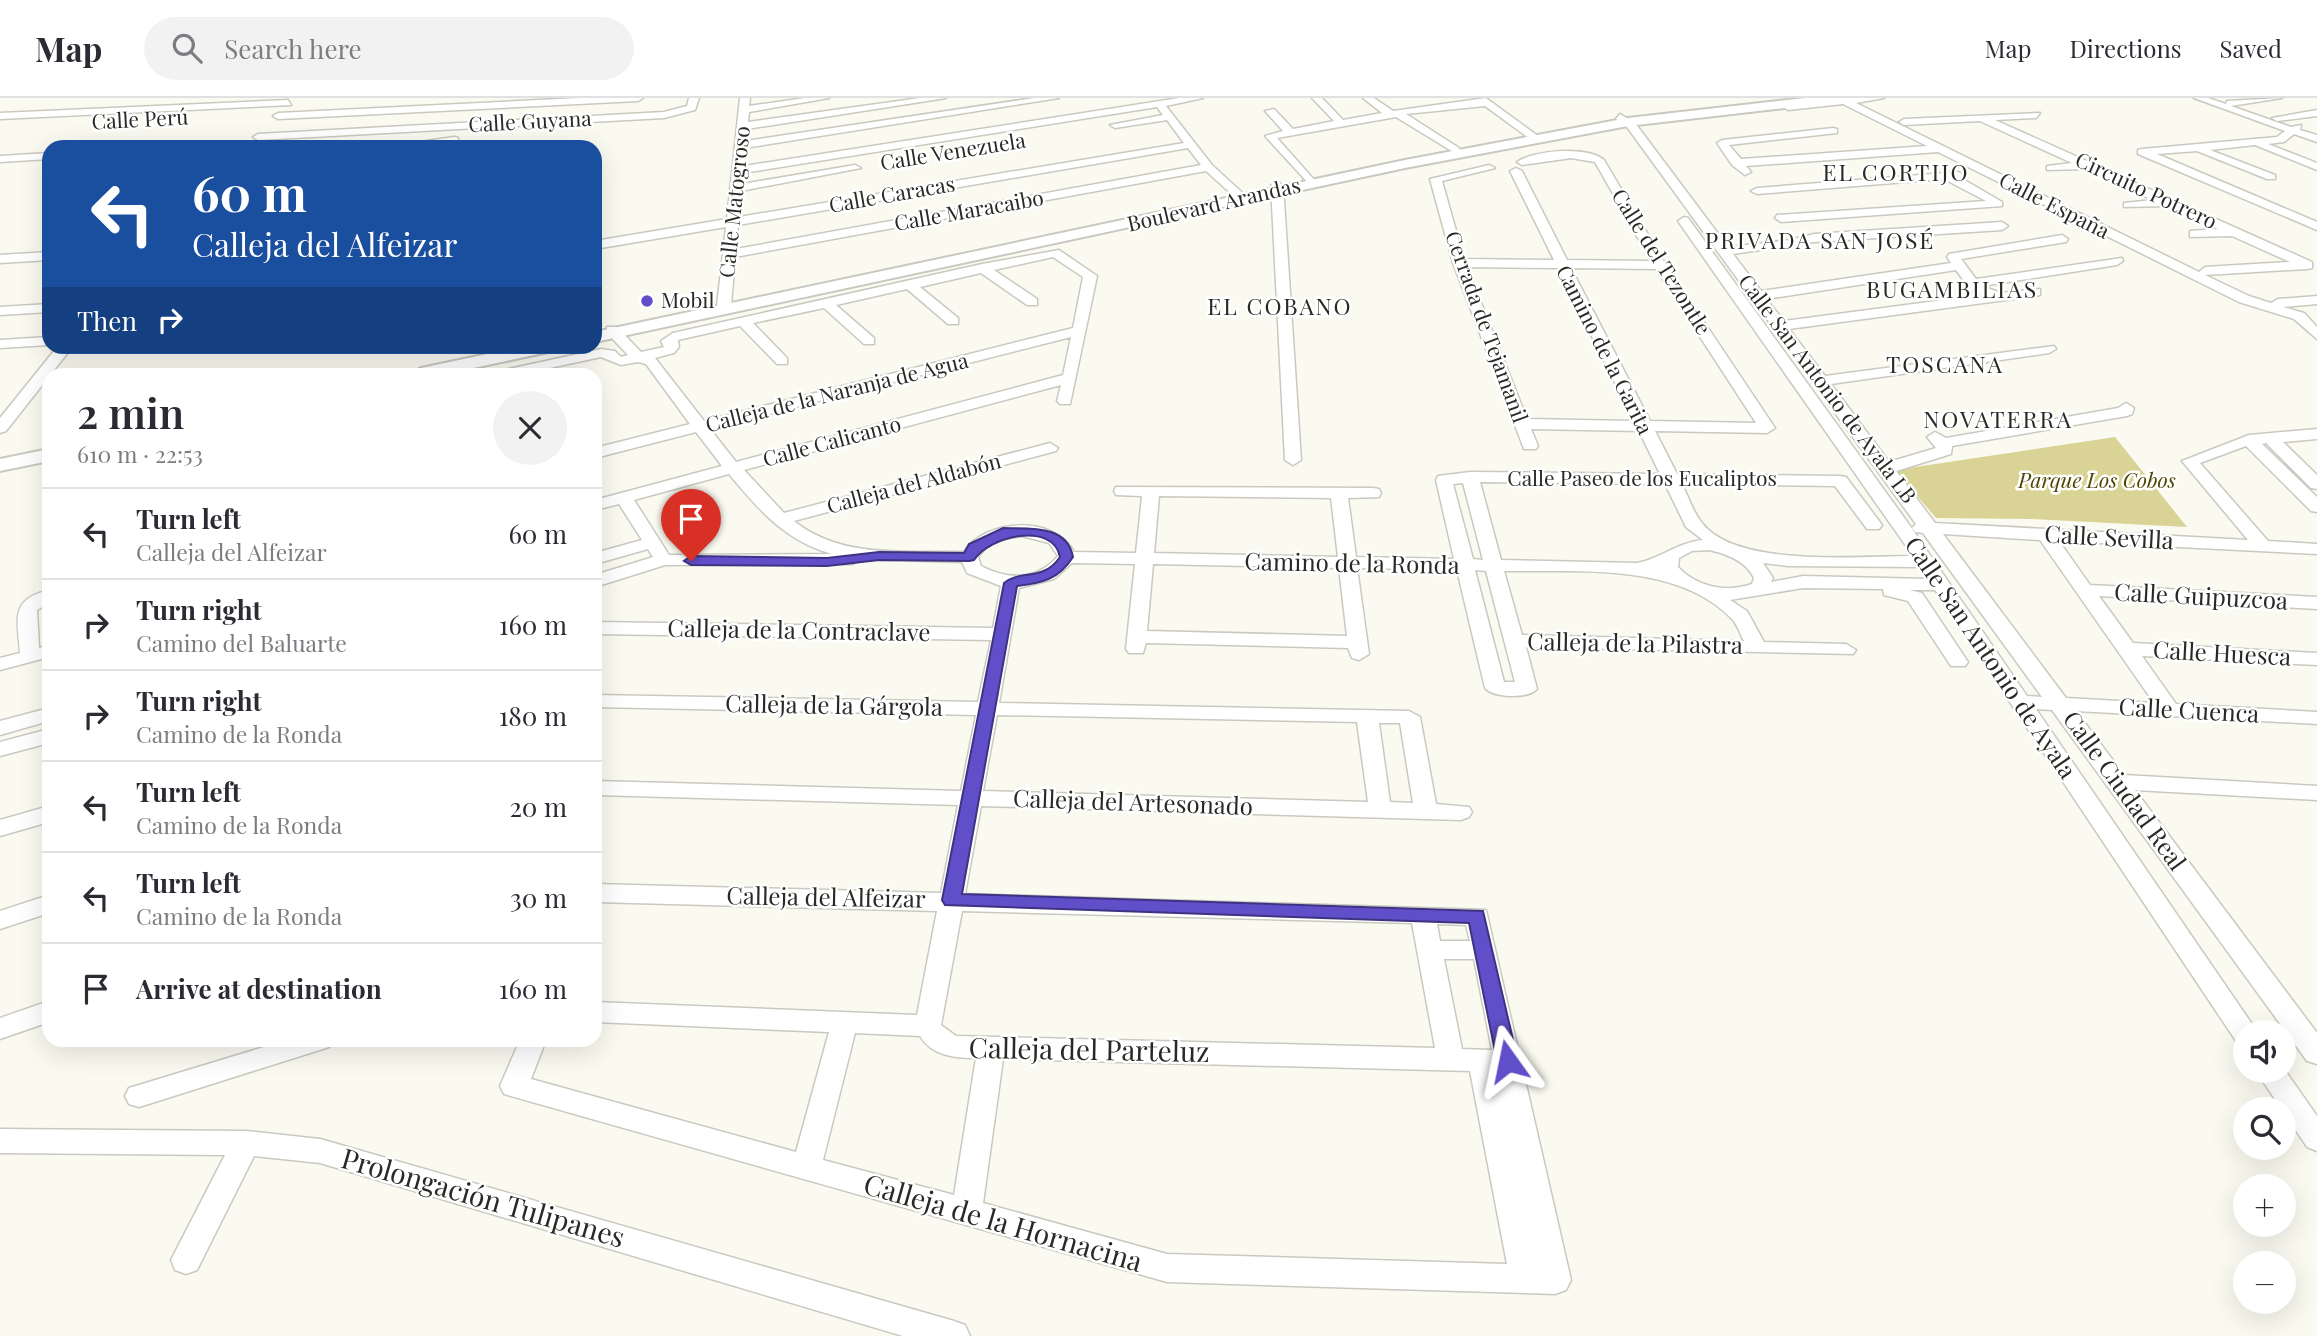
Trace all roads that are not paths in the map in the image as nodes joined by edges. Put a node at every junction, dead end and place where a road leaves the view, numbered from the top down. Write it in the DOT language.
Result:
graph roads {
  1 [pos="638,98"];
  2 [pos="694,98"];
  3 [pos="824,98"];
  4 [pos="936,98"];
  5 [pos="941,98"];
  6 [pos="1054,98"];
  7 [pos="1198,98"];
  8 [pos="1317,98"];
  9 [pos="1368,98"];
  10 [pos="1804,98"];
  11 [pos="1879,98"];
  12 [pos="2199,98"];
  13 [pos="2216,98"];
  14 [pos="2277,98"];
  15 [pos="1846,99"];
  16 [pos="290,100"];
  17 [pos="1158,101"];
  18 [pos="1484,101"];
  19 [pos="498,102"];
  20 [pos="2230,103"];
  21 [pos="745,104"];
  22 [pos="1270,111"];
  23 [pos="2317,113"];
  24 [pos="1395,114"];
  25 [pos="279,115"];
  26 [pos="940,115"];
  27 [pos="1685,115"];
  28 [pos="2036,115"];
  29 [pos="0,116"];
  30 [pos="1704,116"];
  31 [pos="1168,117"];
  32 [pos="2272,118"];
  33 [pos="1984,119"];
  34 [pos="1340,122"];
  35 [pos="1904,122"];
  36 [pos="1625,123"];
  37 [pos="484,125"];
  38 [pos="743,126"];
  39 [pos="0,127"];
  40 [pos="1101,128"];
  41 [pos="987,132"];
  42 [pos="1290,132"];
  43 [pos="2309,133"];
  44 [pos="1929,135"];
  45 [pos="1914,136"];
  46 [pos="1534,137"];
  47 [pos="254,140"];
  48 [pos="290,140"];
  49 [pos="448,140"];
  50 [pos="773,140"];
  51 [pos="2035,140"];
  52 [pos="921,142"];
  53 [pos="1006,142"];
  54 [pos="2011,142"];
  55 [pos="2254,143"];
  56 [pos="741,145"];
  57 [pos="1190,145"];
  58 [pos="1939,148"];
  59 [pos="2197,148"];
  60 [pos="1455,150"];
  61 [pos="1874,153"];
  62 [pos="935,154"];
  63 [pos="42,156"];
  64 [pos="829,157"];
  65 [pos="0,159"];
  66 [pos="1513,162"];
  67 [pos="1736,163"];
  68 [pos="869,165"];
  69 [pos="2089,165"];
  70 [pos="1208,167"];
  71 [pos="2317,167"];
  72 [pos="1489,168"];
  73 [pos="2051,168"];
  74 [pos="738,170"];
  75 [pos="1988,173"];
  76 [pos="1945,176"];
  77 [pos="2271,177"];
  78 [pos="1308,181"];
  79 [pos="737,188"];
  80 [pos="1277,188"];
  81 [pos="1762,195"];
  82 [pos="1239,196"];
  83 [pos="1669,200"];
  84 [pos="2169,202"];
  85 [pos="2065,203"];
  86 [pos="2051,204"];
  87 [pos="2128,205"];
  88 [pos="1677,212"];
  89 [pos="1136,220"];
  90 [pos="734,221"];
  91 [pos="2002,226"];
  92 [pos="2317,226"];
  93 [pos="1790,228"];
  94 [pos="2233,232"];
  95 [pos="1693,234"];
  96 [pos="2194,234"];
  97 [pos="1711,235"];
  98 [pos="2062,239"];
  99 [pos="602,244"];
  100 [pos="1724,251"];
  101 [pos="730,254"];
  102 [pos="42,256"];
  103 [pos="0,259"];
  104 [pos="1958,260"];
  105 [pos="2117,261"];
  106 [pos="1459,263"];
  107 [pos="1560,264"];
  108 [pos="1660,265"];
  109 [pos="982,268"];
  110 [pos="2204,271"];
  111 [pos="1721,275"];
  112 [pos="1742,276"];
  113 [pos="909,284"];
  114 [pos="1972,284"];
  115 [pos="2035,292"];
  116 [pos="1757,296"];
  117 [pos="2000,297"];
  118 [pos="2317,300"];
  119 [pos="1032,302"];
  120 [pos="826,303"];
  121 [pos="2272,304"];
  122 [pos="2288,304"];
  123 [pos="724,306"];
  124 [pos="42,308"];
  125 [pos="0,311"];
  126 [pos="2309,317"];
  127 [pos="743,321"];
  128 [pos="953,321"];
  129 [pos="1780,326"];
  130 [pos="620,330"];
  131 [pos="1079,331"];
  132 [pos="602,334"];
  133 [pos="2317,335"];
  134 [pos="42,341"];
  135 [pos="869,341"];
  136 [pos="0,344"];
  137 [pos="2049,349"];
  138 [pos="602,353"];
  139 [pos="60,354"];
  140 [pos="498,354"];
  141 [pos="515,354"];
  142 [pos="596,354"];
  143 [pos="647,357"];
  144 [pos="782,361"];
  145 [pos="48,368"];
  146 [pos="433,368"];
  147 [pos="449,368"];
  148 [pos="542,368"];
  149 [pos="42,376"];
  150 [pos="1070,378"];
  151 [pos="1824,384"];
  152 [pos="1065,401"];
  153 [pos="1812,402"];
  154 [pos="1838,403"];
  155 [pos="2050,421"];
  156 [pos="1522,424"];
  157 [pos="1643,426"];
  158 [pos="702,427"];
  159 [pos="0,428"];
  160 [pos="2317,434"];
  161 [pos="2269,438"];
  162 [pos="2249,440"];
  163 [pos="1530,446"];
  164 [pos="1050,447"];
  165 [pos="602,451"];
  166 [pos="42,454"];
  167 [pos="1293,460"];
  168 [pos="0,463"];
  169 [pos="734,468"];
  170 [pos="1887,468"];
  171 [pos="1472,483"];
  172 [pos="2317,484"];
  173 [pos="1673,485"];
  174 [pos="1122,491"];
  175 [pos="1151,491"];
  176 [pos="1339,493"];
  177 [pos="1373,493"];
  178 [pos="624,498"];
  179 [pos="602,503"];
  180 [pos="2317,508"];
  181 [pos="778,520"];
  182 [pos="1873,524"];
  183 [pos="1695,527"];
  184 [pos="1902,527"];
  185 [pos="1931,528"];
  186 [pos="2045,534"];
  187 [pos="654,542"];
  188 [pos="2263,546"];
  189 [pos="2317,549"];
  190 [pos="1733,550"];
  191 [pos="1678,551"];
  192 [pos="879,556"];
  193 [pos="602,557"];
  194 [pos="969,557"];
  195 [pos="1067,557"];
  196 [pos="664,560"];
  197 [pos="1143,561"];
  198 [pos="1894,562"];
  199 [pos="1925,562"];
  200 [pos="1346,564"];
  201 [pos="1465,566"];
  202 [pos="1494,566"];
  203 [pos="1637,568"];
  204 [pos="602,579"];
  205 [pos="1682,582"];
  206 [pos="1011,583"];
  207 [pos="1824,583"];
  208 [pos="1909,584"];
  209 [pos="1940,585"];
  210 [pos="2084,590"];
  211 [pos="1751,591"];
  212 [pos="1706,592"];
  213 [pos="40,600"];
  214 [pos="2314,606"];
  215 [pos="1740,615"];
  216 [pos="602,628"];
  217 [pos="1002,634"];
  218 [pos="1513,641"];
  219 [pos="1757,647"];
  220 [pos="2127,649"];
  221 [pos="1846,650"];
  222 [pos="39,653"];
  223 [pos="2317,659"];
  224 [pos="1958,662"];
  225 [pos="0,664"];
  226 [pos="602,701"];
  227 [pos="2020,702"];
  228 [pos="2062,705"];
  229 [pos="988,708"];
  230 [pos="2170,710"];
  231 [pos="42,716"];
  232 [pos="1367,716"];
  233 [pos="2317,718"];
  234 [pos="0,728"];
  235 [pos="42,738"];
  236 [pos="0,749"];
  237 [pos="2118,782"];
  238 [pos="602,788"];
  239 [pos="2317,793"];
  240 [pos="971,799"];
  241 [pos="1380,810"];
  242 [pos="1426,811"];
  243 [pos="1461,812"];
  244 [pos="42,816"];
  245 [pos="0,828"];
  246 [pos="602,893"];
  247 [pos="951,900"];
  248 [pos="42,906"];
  249 [pos="1423,915"];
  250 [pos="0,920"];
  251 [pos="1430,950"];
  252 [pos="1484,950"];
  253 [pos="602,1012"];
  254 [pos="42,1014"];
  255 [pos="2236,1020"];
  256 [pos="845,1022"];
  257 [pos="928,1026"];
  258 [pos="0,1029"];
  259 [pos="297,1047"];
  260 [pos="530,1047"];
  261 [pos="991,1048"];
  262 [pos="2317,1053"];
  263 [pos="1450,1059"];
  264 [pos="1495,1061"];
  265 [pos="2278,1083"];
  266 [pos="139,1096"];
  267 [pos="2317,1139"];
  268 [pos="0,1140"];
  269 [pos="246,1143"];
  270 [pos="807,1167"];
  271 [pos="966,1214"];
  272 [pos="186,1260"];
  273 [pos="954,1336"];
  1 -- 19 [label="street, Calle Perú"];
  2 -- 37 [label="street, Calle Guyana"];
  3 -- 21 [label="street"];
  4 -- 5 [label="street"];
  4 -- 26 [label="street"];
  4 -- 38 [label="street"];
  6 -- 26 [label="street"];
  7 -- 17 [label="street"];
  8 -- 34 [label="street"];
  9 -- 24 [label="street"];
  10 -- 36 [label="main road, Boulevard Arandas"];
  11 -- 15 [label="street"];
  12 -- 43 [label="street"];
  13 -- 20 [label="street"];
  14 -- 20 [label="street"];
  15 -- 27 [label="main road, Boulevard Arandas"];
  15 -- 30 [label="street"];
  15 -- 35 [label="street, Calle España"];
  15 -- 45 [label="street, Calle España"];
  16 -- 25 [label="street"];
  16 -- 29 [label="street"];
  17 -- 31 [label="street"];
  17 -- 41 [label="street"];
  18 -- 24 [label="street"];
  18 -- 46 [label="street"];
  19 -- 25 [label="street, Calle Perú"];
  19 -- 37 [label="street"];
  20 -- 32 [label="street"];
  21 -- 38 [label="street, Calle Matogroso"];
  22 -- 42 [label="street"];
  23 -- 32 [label="street"];
  24 -- 34 [label="street"];
  24 -- 60 [label="street"];
  25 -- 39 [label="street, Calle Perú"];
  25 -- 47 [label="street"];
  26 -- 50 [label="street"];
  27 -- 30 [label="main road"];
  27 -- 36 [label="main road, Boulevard Arandas"];
  28 -- 33 [label="street"];
  30 -- 36 [label="street"];
  31 -- 40 [label="street"];
  31 -- 57 [label="street"];
  32 -- 43 [label="street"];
  33 -- 35 [label="street"];
  33 -- 51 [label="street, Circuito Potrero"];
  34 -- 42 [label="street"];
  35 -- 44 [label="street, Calle España"];
  36 -- 46 [label="main road, Boulevard Arandas"];
  36 -- 46 [label="main road, Boulevard Arandas"];
  36 -- 83 [label="street"];
  36 -- 97 [label="street, Calle San Antonio de Ayala LB"];
  37 -- 48 [label="street, Calle Guyana"];
  37 -- 49 [label="street"];
  38 -- 56 [label="street, Calle Matogroso"];
  41 -- 52 [label="street"];
  41 -- 53 [label="street"];
  42 -- 78 [label="street"];
  43 -- 55 [label="street"];
  44 -- 45 [label="street"];
  44 -- 85 [label="street, Calle España"];
  45 -- 58 [label="street, Calle España"];
  46 -- 60 [label="main road, Boulevard Arandas"];
  46 -- 78 [label="main road, Boulevard Arandas"];
  50 -- 56 [label="street"];
  50 -- 64 [label="street"];
  51 -- 54 [label="street"];
  51 -- 69 [label="street, Circuito Potrero"];
  52 -- 62 [label="street"];
  52 -- 64 [label="street"];
  55 -- 59 [label="street"];
  55 -- 71 [label="street"];
  56 -- 74 [label="street, Calle Matogroso"];
  57 -- 70 [label="street"];
  57 -- 90 [label="street, Calle Caracas"];
  58 -- 61 [label="street"];
  58 -- 75 [label="street, Calle España"];
  59 -- 77 [label="street"];
  59 -- 92 [label="street"];
  60 -- 78 [label="main road, Boulevard Arandas"];
  61 -- 67 [label="street"];
  61 -- 67 [label="street"];
  63 -- 65 [label="street"];
  64 -- 74 [label="street"];
  66 -- 72 [label="street"];
  66 -- 72 [label="street"];
  66 -- 107 [label="street, Camino de la Garita"];
  66 -- 108 [label="street, Calle del Tezontle"];
  67 -- 81 [label="street"];
  68 -- 79 [label="street, Calle Venezuela"];
  69 -- 73 [label="street"];
  69 -- 84 [label="street, Circuito Potrero"];
  70 -- 82 [label="street"];
  70 -- 101 [label="street, Calle Maracaibo"];
  72 -- 106 [label="street, Cerrada de Tejamanil"];
  74 -- 79 [label="street, Calle Matogroso"];
  75 -- 76 [label="street"];
  75 -- 86 [label="street, Calle España"];
  76 -- 81 [label="street"];
  76 -- 81 [label="street"];
  78 -- 80 [label="main road, Boulevard Arandas"];
  79 -- 90 [label="street, Calle Matogroso"];
  80 -- 82 [label="main road, Boulevard Arandas"];
  80 -- 167 [label="street"];
  81 -- 93 [label="street"];
  82 -- 89 [label="main road, Boulevard Arandas"];
  84 -- 87 [label="street"];
  84 -- 94 [label="street, Circuito Potrero"];
  85 -- 86 [label="street"];
  85 -- 110 [label="street, Calle España"];
  86 -- 121 [label="street, Calle España"];
  88 -- 95 [label="street, Calle San Antonio de Ayala"];
  89 -- 123 [label="main road, Boulevard Arandas"];
  89 -- 130 [label="main road, Boulevard Arandas"];
  90 -- 99 [label="street, Calle Caracas"];
  90 -- 101 [label="street, Calle Matogroso"];
  91 -- 100 [label="street"];
  94 -- 96 [label="street"];
  94 -- 110 [label="street, Circuito Potrero"];
  95 -- 97 [label="street"];
  95 -- 111 [label="street, Calle San Antonio de Ayala"];
  97 -- 100 [label="street, Calle San Antonio de Ayala LB"];
  98 -- 104 [label="street"];
  100 -- 112 [label="street, Calle San Antonio de Ayala LB"];
  101 -- 123 [label="street, Calle Matogroso"];
  102 -- 103 [label="street"];
  104 -- 114 [label="street"];
  104 -- 116 [label="street"];
  105 -- 114 [label="street"];
  106 -- 107 [label="street"];
  106 -- 156 [label="street, Cerrada de Tejamanil"];
  107 -- 108 [label="street"];
  107 -- 157 [label="street, Camino de la Garita"];
  108 -- 157 [label="street, Calle del Tezontle"];
  109 -- 113 [label="street"];
  109 -- 119 [label="street"];
  109 -- 131 [label="street"];
  110 -- 121 [label="street, Calle España"];
  111 -- 112 [label="street"];
  111 -- 153 [label="street, Calle San Antonio de Ayala"];
  112 -- 116 [label="street, Calle San Antonio de Ayala LB"];
  113 -- 120 [label="street"];
  113 -- 128 [label="street"];
  114 -- 117 [label="street"];
  115 -- 117 [label="street"];
  116 -- 129 [label="street, Calle San Antonio de Ayala LB"];
  117 -- 129 [label="street"];
  118 -- 122 [label="street"];
  120 -- 127 [label="street"];
  120 -- 135 [label="street"];
  121 -- 122 [label="street"];
  121 -- 126 [label="street"];
  122 -- 126 [label="street"];
  123 -- 130 [label="main road, Boulevard Arandas"];
  124 -- 125 [label="street"];
  126 -- 133 [label="street"];
  127 -- 143 [label="street"];
  127 -- 144 [label="street"];
  129 -- 151 [label="street, Calle San Antonio de Ayala LB"];
  130 -- 132 [label="main road, Boulevard Arandas"];
  130 -- 143 [label="street"];
  131 -- 150 [label="street"];
  131 -- 158 [label="street, Calleja de la Naranja de Agua"];
  134 -- 136 [label="street"];
  137 -- 151 [label="street"];
  138 -- 143 [label="street"];
  139 -- 145 [label="street"];
  140 -- 146 [label="main road"];
  141 -- 147 [label="main road"];
  142 -- 148 [label="street"];
  143 -- 158 [label="street"];
  149 -- 159 [label="street"];
  150 -- 152 [label="street"];
  150 -- 169 [label="street, Calle Calicanto"];
  151 -- 154 [label="street, Calle San Antonio de Ayala LB"];
  153 -- 154 [label="street"];
  153 -- 184 [label="street, Calle San Antonio de Ayala"];
  154 -- 170 [label="street, Calle San Antonio de Ayala LB"];
  155 -- 170 [label="street"];
  156 -- 157 [label="street"];
  156 -- 163 [label="street, Cerrada de Tejamanil"];
  157 -- 173 [label="street, Camino de la Garita"];
  158 -- 165 [label="street, Calleja de la Naranja de Agua"];
  158 -- 169 [label="street"];
  160 -- 161 [label="street"];
  161 -- 162 [label="street"];
  161 -- 172 [label="street"];
  162 -- 180 [label="street"];
  162 -- 188 [label="street"];
  164 -- 181 [label="street, Calleja del Aldabón"];
  166 -- 168 [label="main road"];
  169 -- 178 [label="street, Calle Calicanto"];
  169 -- 181 [label="street"];
  170 -- 185 [label="street, Calle San Antonio de Ayala LB"];
  171 -- 173 [label="street, Calle Paseo de los Eucaliptos"];
  171 -- 201 [label="street, Calle Paseo de los Eucaliptos"];
  171 -- 202 [label="street"];
  173 -- 182 [label="street, Calle Paseo de los Eucaliptos"];
  173 -- 183 [label="street, Camino de la Garita"];
  174 -- 175 [label="street"];
  175 -- 176 [label="street"];
  175 -- 197 [label="street"];
  176 -- 177 [label="street"];
  176 -- 200 [label="street"];
  178 -- 179 [label="street, Calle Calicanto"];
  178 -- 187 [label="street"];
  181 -- 192 [label="street"];
  183 -- 190 [label="street, Camino de la Garita"];
  183 -- 191 [label="street"];
  184 -- 185 [label="street, Calle Sevilla"];
  184 -- 199 [label="street, Calle San Antonio de Ayala"];
  185 -- 186 [label="street, Calle Sevilla"];
  185 -- 228 [label="street, Calle Ciudad Real"];
  186 -- 188 [label="street, Calle Sevilla"];
  186 -- 210 [label="street"];
  187 -- 193 [label="street"];
  187 -- 196 [label="street"];
  188 -- 189 [label="street, Calle Sevilla"];
  190 -- 191 [label="street, Camino de la Ronda"];
  190 -- 198 [label="street, Camino de la Ronda"];
  190 -- 211 [label="street"];
  191 -- 203 [label="street, Camino de la Ronda"];
  191 -- 205 [label="street"];
  192 -- 194 [label="street"];
  192 -- 196 [label="street"];
  194 -- 195 [label="street"];
  194 -- 206 [label="street"];
  195 -- 197 [label="street, Camino de la Ronda"];
  195 -- 206 [label="street"];
  196 -- 204 [label="street"];
  197 -- 200 [label="street, Camino de la Ronda"];
  197 -- 200 [label="street"];
  198 -- 199 [label="street, Camino de la Ronda"];
  198 -- 208 [label="street"];
  199 -- 209 [label="street, Calle San Antonio de Ayala"];
  200 -- 201 [label="street, Camino de la Ronda"];
  201 -- 202 [label="street, Camino de la Ronda"];
  201 -- 218 [label="street"];
  202 -- 203 [label="street, Camino de la Ronda"];
  202 -- 218 [label="street"];
  203 -- 205 [label="street, Camino de la Ronda"];
  205 -- 212 [label="street, Camino de la Ronda"];
  206 -- 217 [label="street"];
  207 -- 208 [label="street, Camino de la Ronda"];
  207 -- 211 [label="street, Camino de la Ronda"];
  207 -- 224 [label="street"];
  208 -- 209 [label="street, Camino de la Ronda"];
  209 -- 227 [label="street, Calle San Antonio de Ayala"];
  210 -- 214 [label="street, Calle Guipuzcoa"];
  210 -- 220 [label="street"];
  211 -- 212 [label="street, Camino de la Ronda"];
  211 -- 215 [label="street"];
  212 -- 215 [label="street"];
  213 -- 222 [label="street"];
  215 -- 219 [label="street"];
  216 -- 217 [label="street, Calleja de la Contraclave"];
  217 -- 229 [label="street"];
  218 -- 219 [label="street, Calleja de la Pilastra"];
  219 -- 221 [label="street, Calleja de la Pilastra"];
  220 -- 223 [label="street, Calle Huesca"];
  220 -- 230 [label="street"];
  222 -- 225 [label="street"];
  226 -- 229 [label="street, Calleja de la Gárgola"];
  227 -- 228 [label="street, Calle Cuenca"];
  227 -- 255 [label="street, Calle San Antonio de Ayala"];
  228 -- 230 [label="street, Calle Cuenca"];
  228 -- 237 [label="street, Calle Ciudad Real"];
  229 -- 232 [label="street, Calleja de la Gárgola"];
  229 -- 240 [label="street"];
  230 -- 233 [label="street, Calle Cuenca"];
  231 -- 234 [label="street"];
  232 -- 241 [label="street"];
  232 -- 242 [label="street, Calleja de la Gárgola"];
  235 -- 236 [label="street"];
  237 -- 239 [label="street"];
  237 -- 262 [label="street, Calle Ciudad Real"];
  238 -- 240 [label="street, Calleja del Artesonado"];
  240 -- 241 [label="street, Calleja del Artesonado"];
  240 -- 247 [label="street"];
  241 -- 242 [label="street, Calleja del Artesonado"];
  242 -- 243 [label="street, Calleja del Artesonado"];
  244 -- 245 [label="street"];
  246 -- 247 [label="street, Calleja del Alfeizar"];
  247 -- 249 [label="street, Calleja del Alfeizar"];
  247 -- 257 [label="street"];
  248 -- 250 [label="street"];
  249 -- 251 [label="street"];
  249 -- 252 [label="street, Calleja del Alfeizar"];
  251 -- 252 [label="street"];
  251 -- 263 [label="street"];
  252 -- 264 [label="street"];
  253 -- 256 [label="street"];
  254 -- 258 [label="street"];
  256 -- 257 [label="street"];
  256 -- 270 [label="street"];
  257 -- 261 [label="street, Calleja del Parteluz"];
  259 -- 266 [label="street"];
  260 -- 270 [label="street, Calleja de la Hornacina"];
  261 -- 263 [label="street, Calleja del Parteluz"];
  261 -- 271 [label="street"];
  263 -- 264 [label="street, Calleja del Parteluz"];
  264 -- 271 [label="street, Calleja de la Hornacina"];
  265 -- 267 [label="street"];
  268 -- 269 [label="street, Prolongación Tulipanes"];
  269 -- 272 [label="street"];
  269 -- 273 [label="street, Prolongación Tulipanes"];
  270 -- 271 [label="street, Calleja de la Hornacina"];
}
